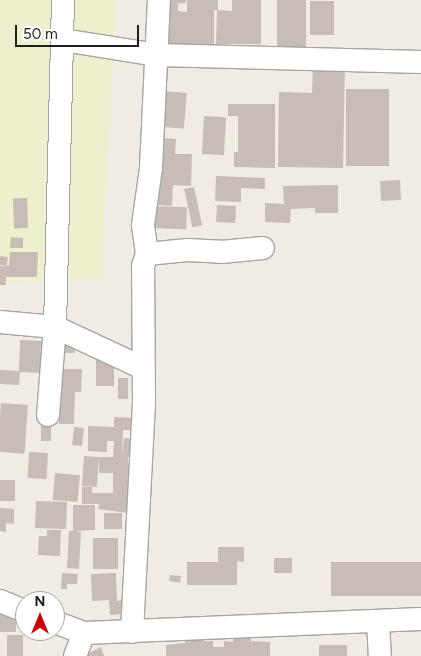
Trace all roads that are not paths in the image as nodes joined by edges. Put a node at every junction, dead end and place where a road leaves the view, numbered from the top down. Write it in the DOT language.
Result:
graph roads {
  1 [pos="63,0"];
  2 [pos="159,0"];
  3 [pos="63,40"];
  4 [pos="158,55"];
  5 [pos="421,62"];
  6 [pos="263,248"];
  7 [pos="147,254"];
  8 [pos="0,322"];
  9 [pos="55,327"];
  10 [pos="143,368"];
  11 [pos="48,415"];
  12 [pos="0,601"];
  13 [pos="15,606"];
  14 [pos="421,619"];
  15 [pos="378,621"];
  16 [pos="65,626"];
  17 [pos="132,632"];
  18 [pos="84,633"];
  19 [pos="74,656"];
  20 [pos="380,656"];
  1 -- 3 [label="street"];
  2 -- 4 [label="street"];
  3 -- 4 [label="street"];
  3 -- 9 [label="street"];
  4 -- 5 [label="street"];
  4 -- 7 [label="street"];
  6 -- 7 [label="street"];
  7 -- 10 [label="street"];
  8 -- 9 [label="street"];
  9 -- 10 [label="street"];
  9 -- 11 [label="street"];
  10 -- 17 [label="street"];
  12 -- 13 [label="street"];
  14 -- 15 [label="street"];
  15 -- 17 [label="street"];
  15 -- 20 [label="street"];
  16 -- 18 [label="street"];
  17 -- 18 [label="street"];
  18 -- 19 [label="street"];
}
